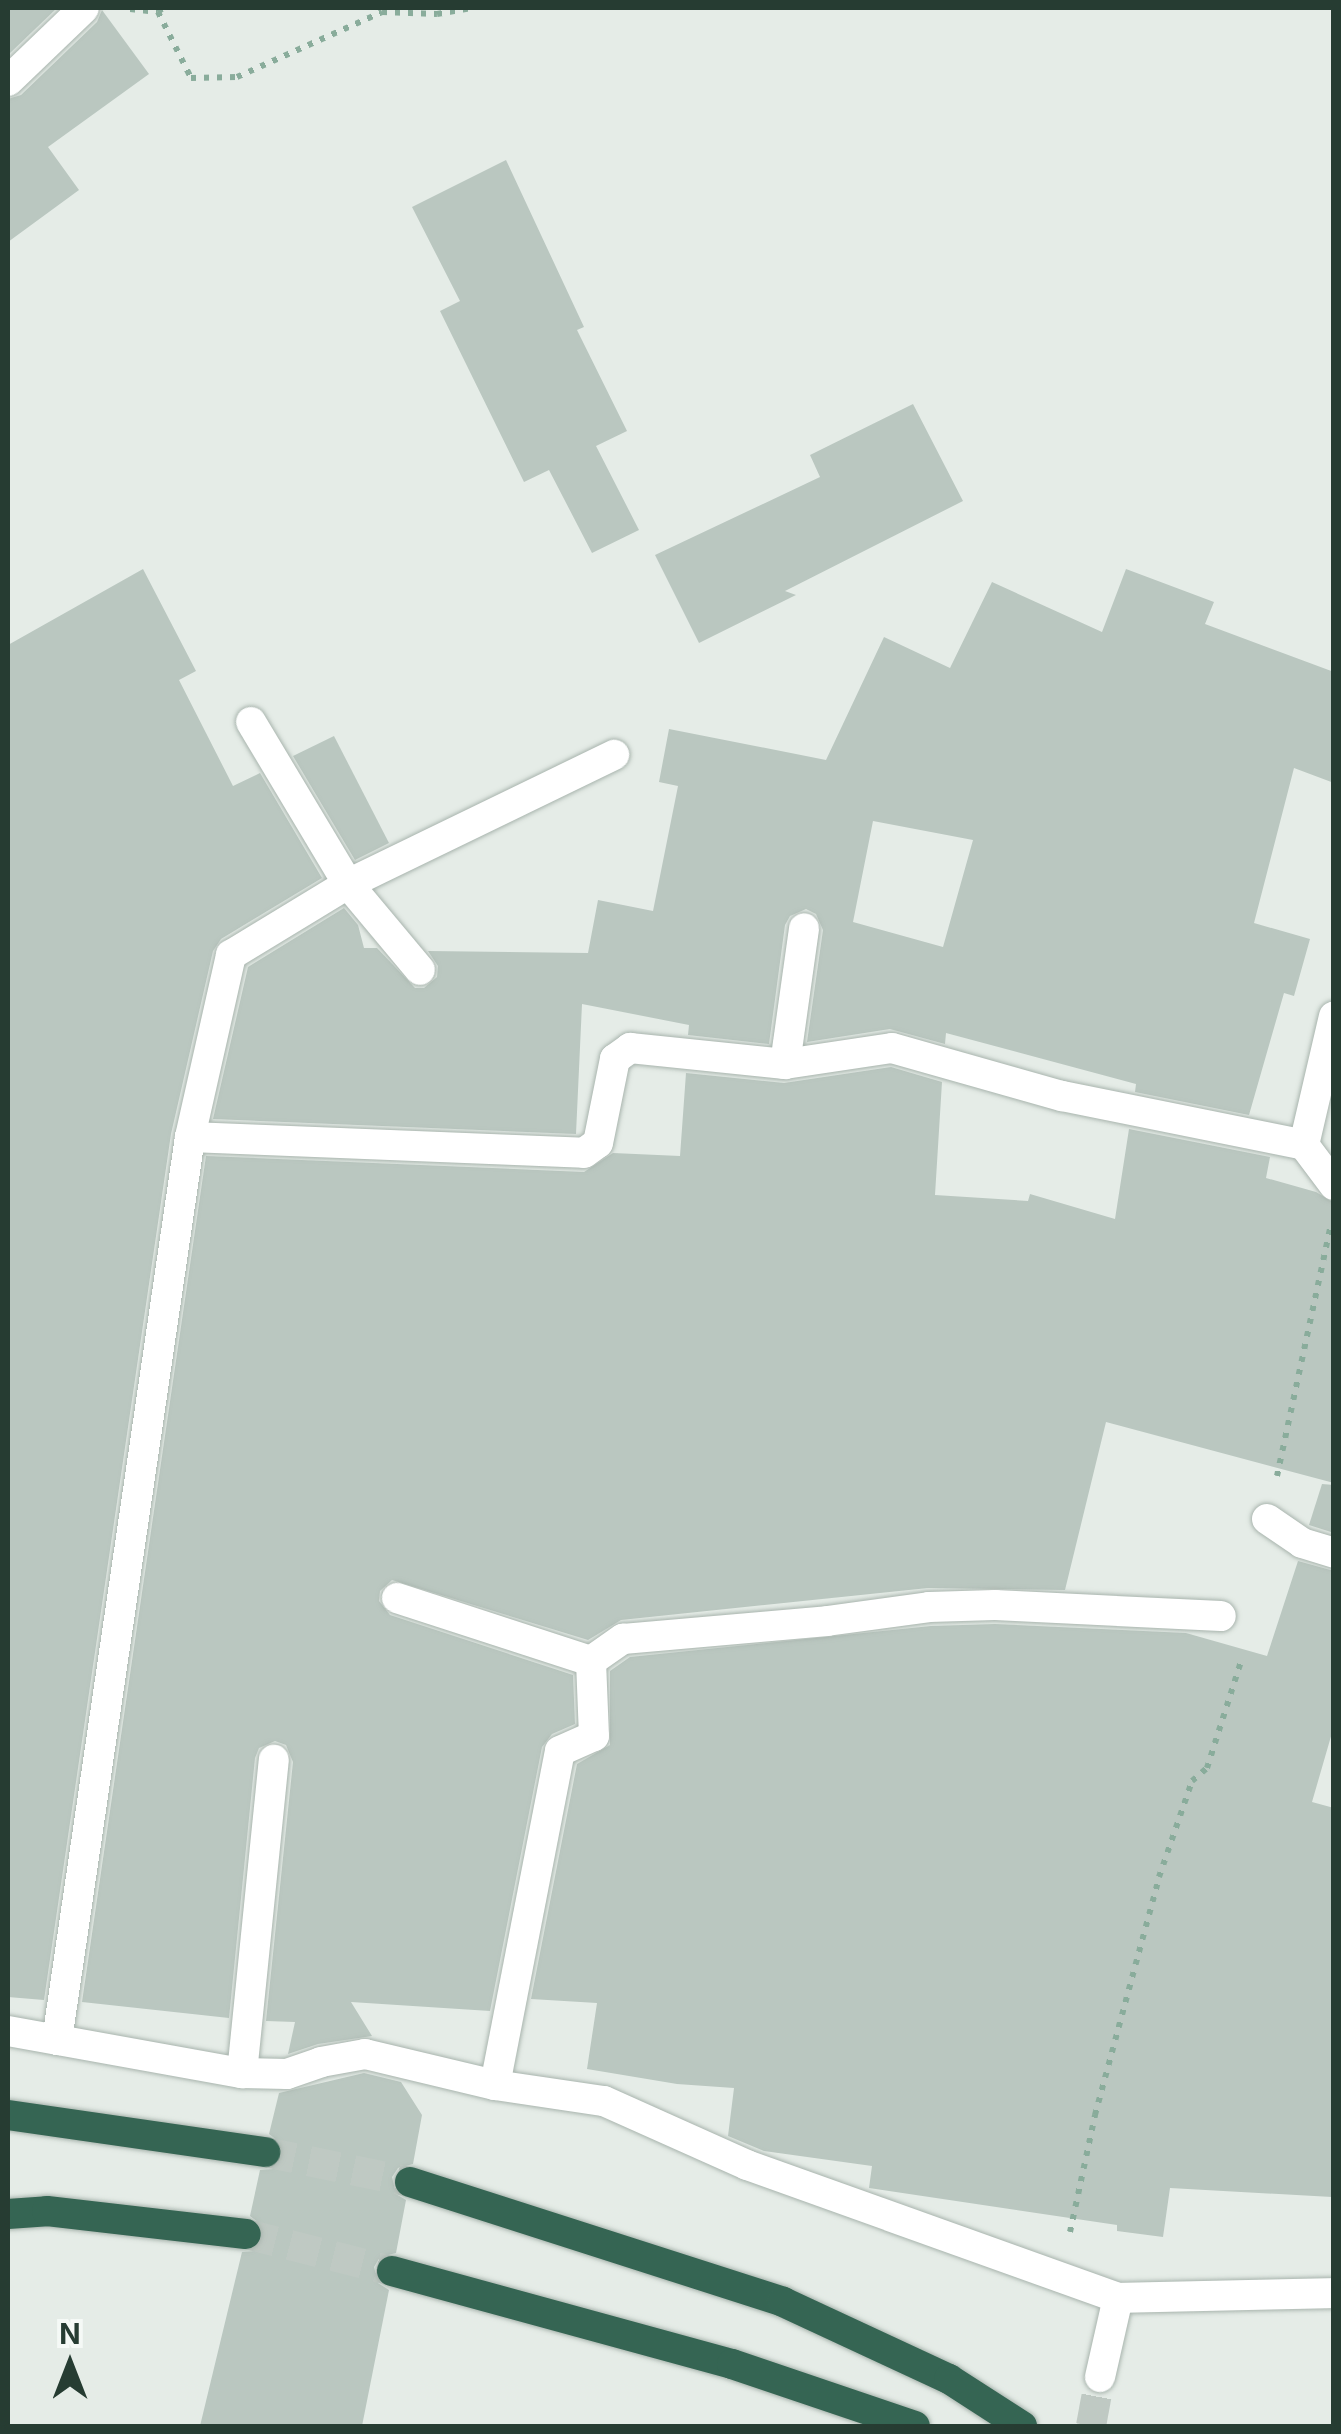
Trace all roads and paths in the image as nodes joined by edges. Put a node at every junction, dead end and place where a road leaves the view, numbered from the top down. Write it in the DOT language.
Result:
graph roads {
  1 [pos="84,8"];
  2 [pos="118,8"];
  3 [pos="470,8"];
  4 [pos="160,10"];
  5 [pos="380,10"];
  6 [pos="8,80"];
  7 [pos="251,722"];
  8 [pos="614,756"];
  9 [pos="348,884"];
  10 [pos="804,928"];
  11 [pos="420,970"];
  12 [pos="1334,1016"];
  13 [pos="785,1064"];
  14 [pos="190,1137"];
  15 [pos="1304,1145"];
  16 [pos="1334,1185"];
  17 [pos="1334,1213"];
  18 [pos="1267,1519"];
  19 [pos="1334,1553"];
  20 [pos="398,1598"];
  21 [pos="1221,1616"];
  22 [pos="591,1660"];
  23 [pos="274,1760"];
  24 [pos="8,2031"];
  25 [pos="58,2040"];
  26 [pos="242,2073"];
  27 [pos="496,2085"];
  28 [pos="8,2115"];
  29 [pos="264,2152"];
  30 [pos="410,2182"];
  31 [pos="8,2214"];
  32 [pos="246,2234"];
  33 [pos="392,2271"];
  34 [pos="1060,2277"];
  35 [pos="1334,2293"];
  36 [pos="1118,2298"];
  37 [pos="1100,2377"];
  38 [pos="915,2426"];
  39 [pos="1022,2426"];
  1 -- 6 [label="street"];
  2 -- 4 [label="path"];
  3 -- 5 [label="path"];
  4 -- 5 [label="path"];
  7 -- 9 [label="street"];
  8 -- 9 [label="street"];
  9 -- 11 [label="street"];
  9 -- 14 [label="street"];
  10 -- 13 [label="street"];
  12 -- 15 [label="street"];
  13 -- 14 [label="street"];
  13 -- 15 [label="street"];
  14 -- 25 [label="street"];
  15 -- 16 [label="street"];
  17 -- 18 [label="path"];
  18 -- 19 [label="street"];
  20 -- 22 [label="street"];
  21 -- 22 [label="street"];
  21 -- 34 [label="path"];
  22 -- 27 [label="street"];
  23 -- 26 [label="street"];
  24 -- 25 [label="street"];
  25 -- 26 [label="street"];
  26 -- 27 [label="street"];
  27 -- 34 [label="street"];
  28 -- 29 [label="highway"];
  30 -- 39 [label="highway"];
  31 -- 32 [label="highway"];
  33 -- 38 [label="highway"];
  34 -- 36 [label="street"];
  35 -- 36 [label="street"];
  36 -- 37 [label="street"];
}
